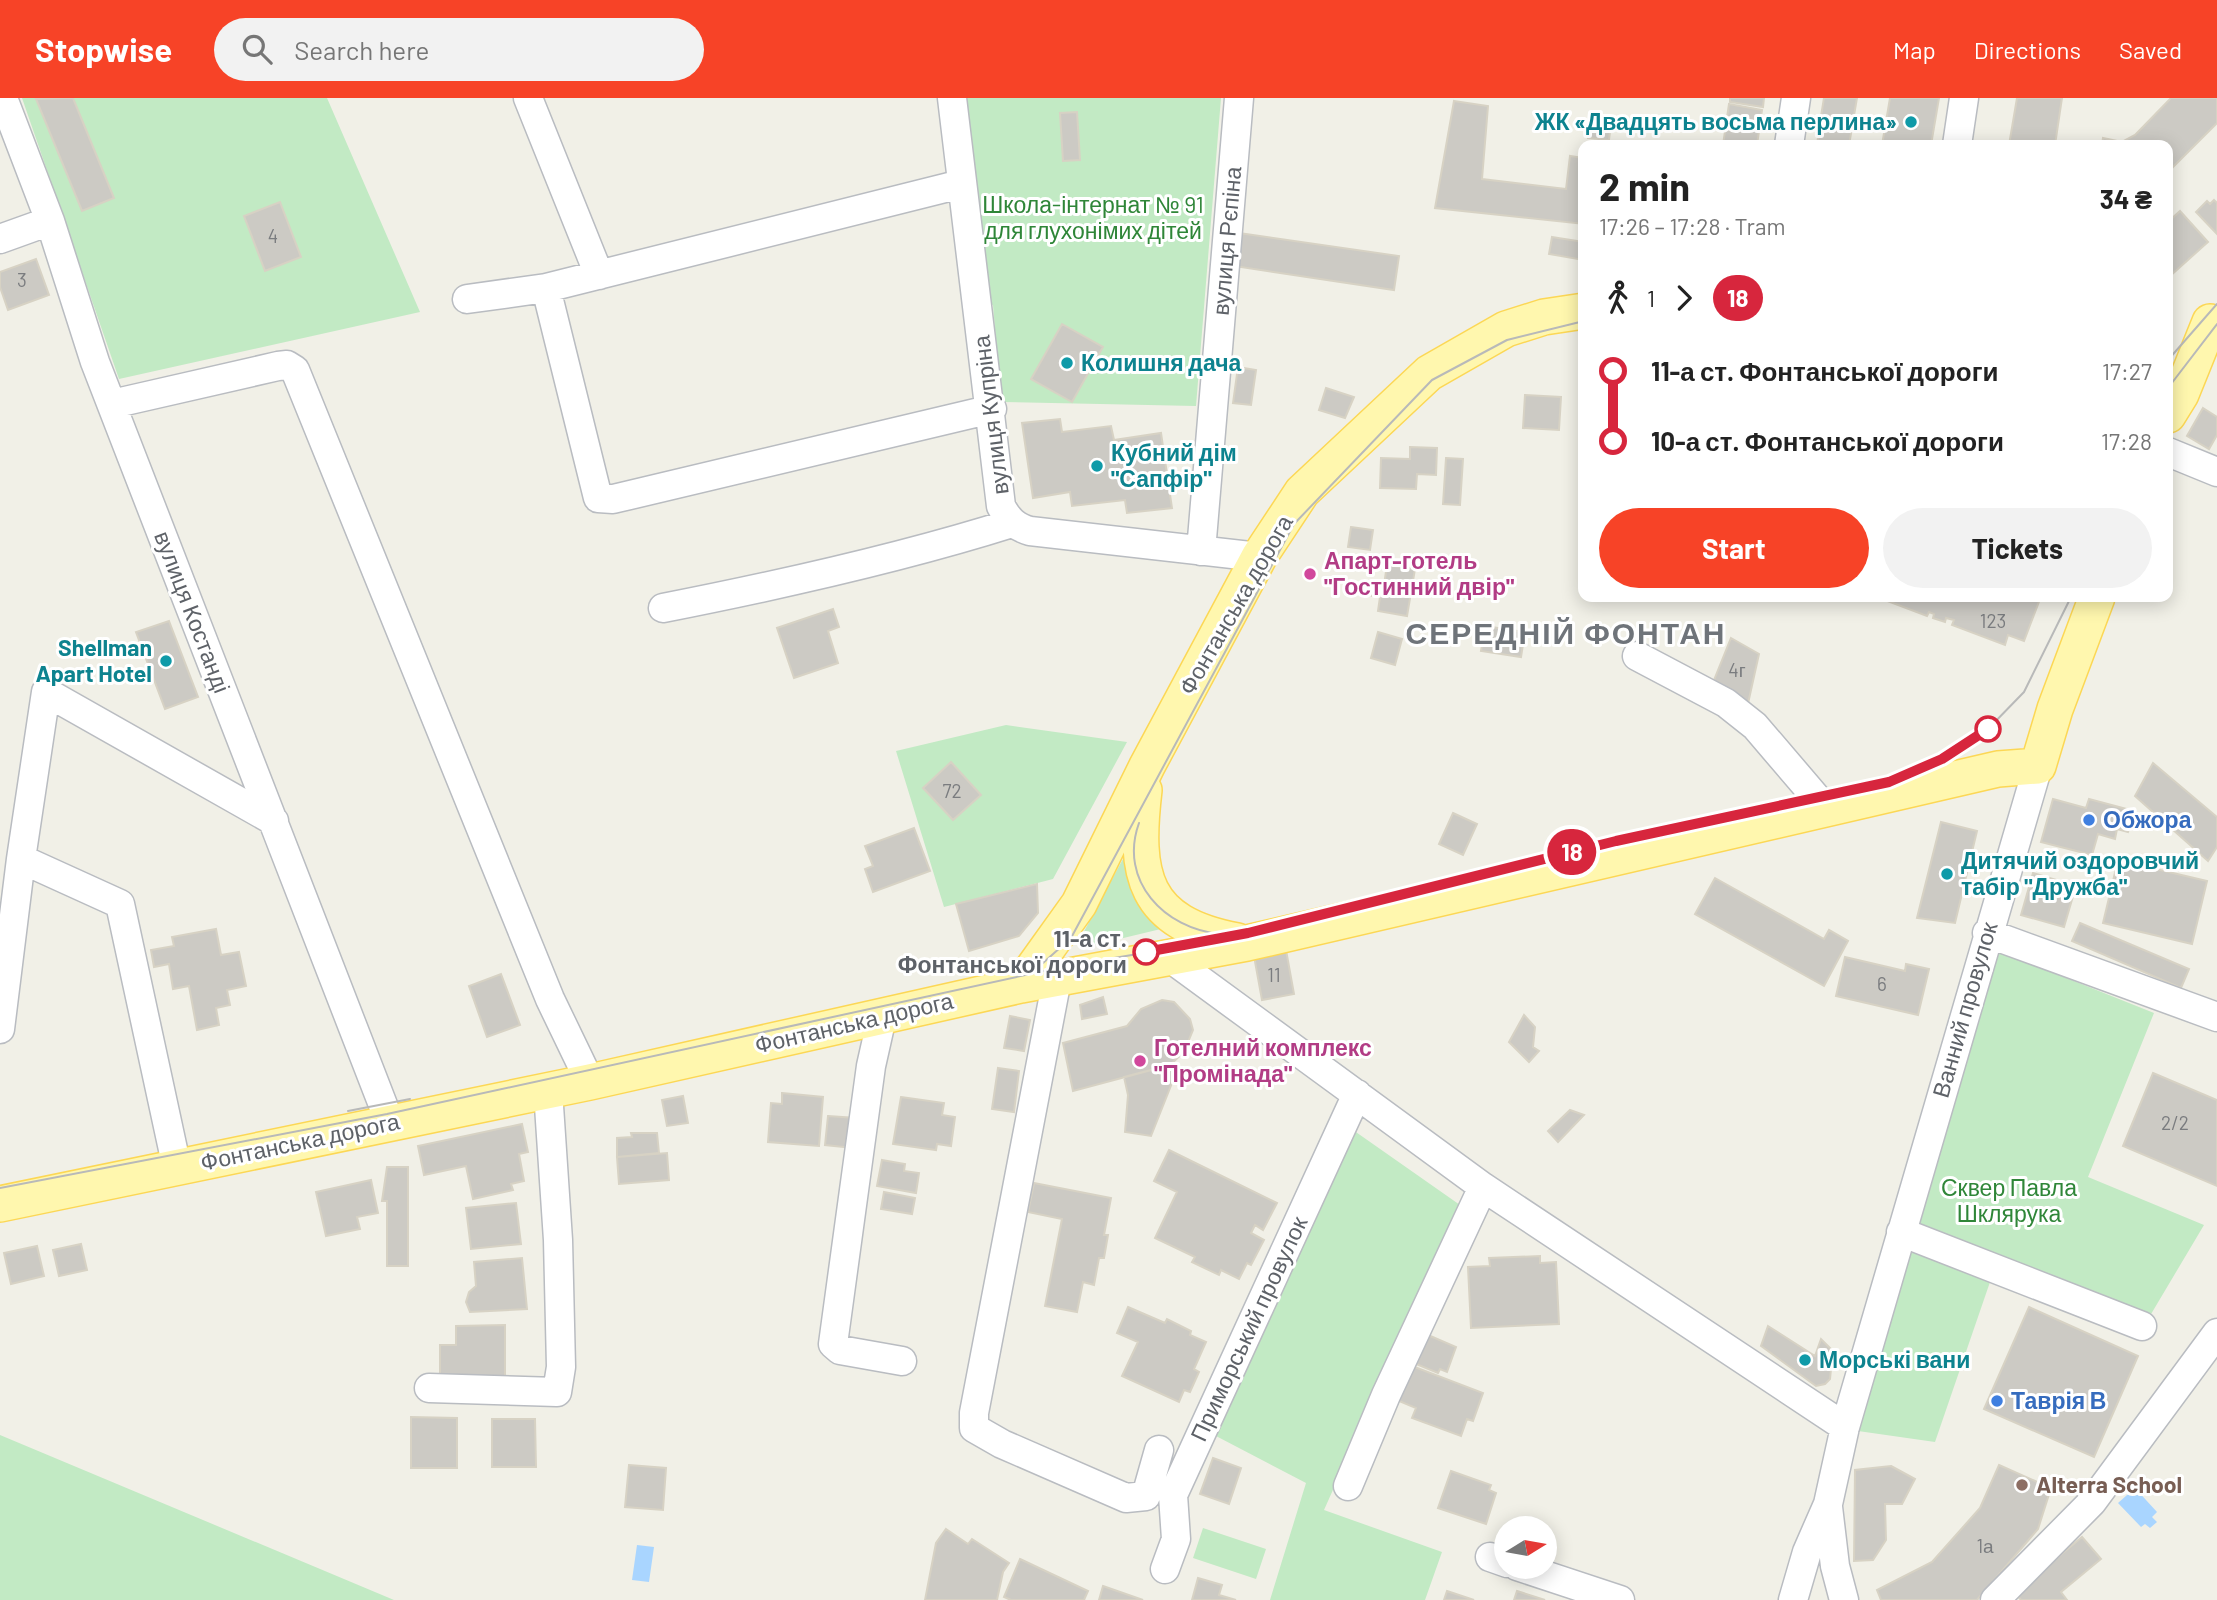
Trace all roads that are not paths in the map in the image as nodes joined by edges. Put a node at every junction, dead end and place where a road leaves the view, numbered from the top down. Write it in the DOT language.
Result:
graph roads {
  1 [pos="3,98"];
  2 [pos="528,98"];
  3 [pos="952,98"];
  4 [pos="1240,98"];
  5 [pos="1796,98"];
  6 [pos="1964,98"];
  7 [pos="1790,140"];
  8 [pos="1957,140"];
  9 [pos="961,184"];
  10 [pos="50,220"];
  11 [pos="0,239"];
  12 [pos="599,275"];
  13 [pos="546,288"];
  14 [pos="467,299"];
  15 [pos="1578,312"];
  16 [pos="2214,317"];
  17 [pos="2173,350"];
  18 [pos="111,404"];
  19 [pos="2173,407"];
  20 [pos="992,410"];
  21 [pos="2173,454"];
  22 [pos="2217,472"];
  23 [pos="1012,523"];
  24 [pos="1201,551"];
  25 [pos="1259,557"];
  26 [pos="2095,602"];
  27 [pos="663,608"];
  28 [pos="1637,656"];
  29 [pos="1147,766"];
  30 [pos="2038,766"];
  31 [pos="1826,809"];
  32 [pos="274,821"];
  33 [pos="21,859"];
  34 [pos="1987,933"];
  35 [pos="1247,943"];
  36 [pos="1170,958"];
  37 [pos="1057,979"];
  38 [pos="1021,985"];
  39 [pos="882,1017"];
  40 [pos="2217,1017"];
  41 [pos="0,1029"];
  42 [pos="590,1082"];
  43 [pos="548,1091"];
  44 [pos="1357,1094"];
  45 [pos="390,1123"];
  46 [pos="177,1168"];
  47 [pos="1483,1187"];
  48 [pos="0,1204"];
  49 [pos="1901,1232"];
  50 [pos="2142,1326"];
  51 [pos="2217,1333"];
  52 [pos="902,1361"];
  53 [pos="429,1388"];
  54 [pos="1845,1427"];
  55 [pos="1159,1450"];
  56 [pos="1348,1486"];
  57 [pos="1828,1504"];
  58 [pos="1165,1569"];
  59 [pos="1556,1579"];
  60 [pos="1620,1600"];
  61 [pos="1793,1600"];
  62 [pos="1844,1600"];
  63 [pos="1995,1600"];
  1 -- 10 [label="street, вулиця Костанді"];
  2 -- 12 [label="street"];
  3 -- 9 [label="street, вулиця Купріна"];
  4 -- 24 [label="street, вулиця Рєпіна"];
  5 -- 7 [label="street"];
  6 -- 8 [label="street"];
  9 -- 12 [label="street"];
  9 -- 20 [label="street, вулиця Купріна"];
  10 -- 11 [label="street"];
  10 -- 18 [label="street, вулиця Костанді"];
  12 -- 13 [label="street"];
  13 -- 14 [label="street"];
  13 -- 20 [label="street"];
  15 -- 25 [label="main road, Фонтанська дорога"];
  16 -- 17 [label="main road"];
  16 -- 19 [label="main road"];
  18 -- 32 [label="street, вулиця Костанді"];
  18 -- 42 [label="street"];
  20 -- 23 [label="street, вулиця Купріна"];
  21 -- 22 [label="street"];
  23 -- 24 [label="street, вулиця Купріна"];
  23 -- 27 [label="street"];
  24 -- 25 [label="street, вулиця Купріна"];
  25 -- 29 [label="main road, Фонтанська дорога"];
  26 -- 30 [label="main road, Ванний провулок"];
  28 -- 31 [label="street"];
  29 -- 35 [label="main road"];
  29 -- 38 [label="main road, Фонтанська дорога"];
  30 -- 31 [label="main road"];
  30 -- 34 [label="street, Ванний провулок"];
  31 -- 35 [label="main road"];
  32 -- 33 [label="street"];
  32 -- 45 [label="street, вулиця Костанді"];
  33 -- 41 [label="street"];
  33 -- 46 [label="street"];
  34 -- 40 [label="street"];
  34 -- 49 [label="street, Ванний провулок"];
  35 -- 36 [label="main road"];
  36 -- 37 [label="main road"];
  36 -- 44 [label="street"];
  37 -- 38 [label="main road"];
  37 -- 55 [label="street"];
  38 -- 39 [label="main road, Фонтанська дорога"];
  39 -- 42 [label="main road, Фонтанська дорога"];
  39 -- 52 [label="street"];
  42 -- 43 [label="main road, Фонтанська дорога"];
  43 -- 45 [label="main road, Фонтанська дорога"];
  43 -- 53 [label="street"];
  44 -- 47 [label="street"];
  44 -- 58 [label="street, Приморський провулок"];
  45 -- 46 [label="main road, Фонтанська дорога"];
  46 -- 48 [label="main road, Фонтанська дорога"];
  47 -- 54 [label="street"];
  47 -- 56 [label="street"];
  49 -- 50 [label="street"];
  49 -- 54 [label="street, Ванний провулок"];
  51 -- 63 [label="street"];
  54 -- 57 [label="street, Ванний провулок"];
  57 -- 61 [label="street, Ванний провулок"];
  57 -- 62 [label="street, Ванний провулок"];
  59 -- 60 [label="street"];
}
